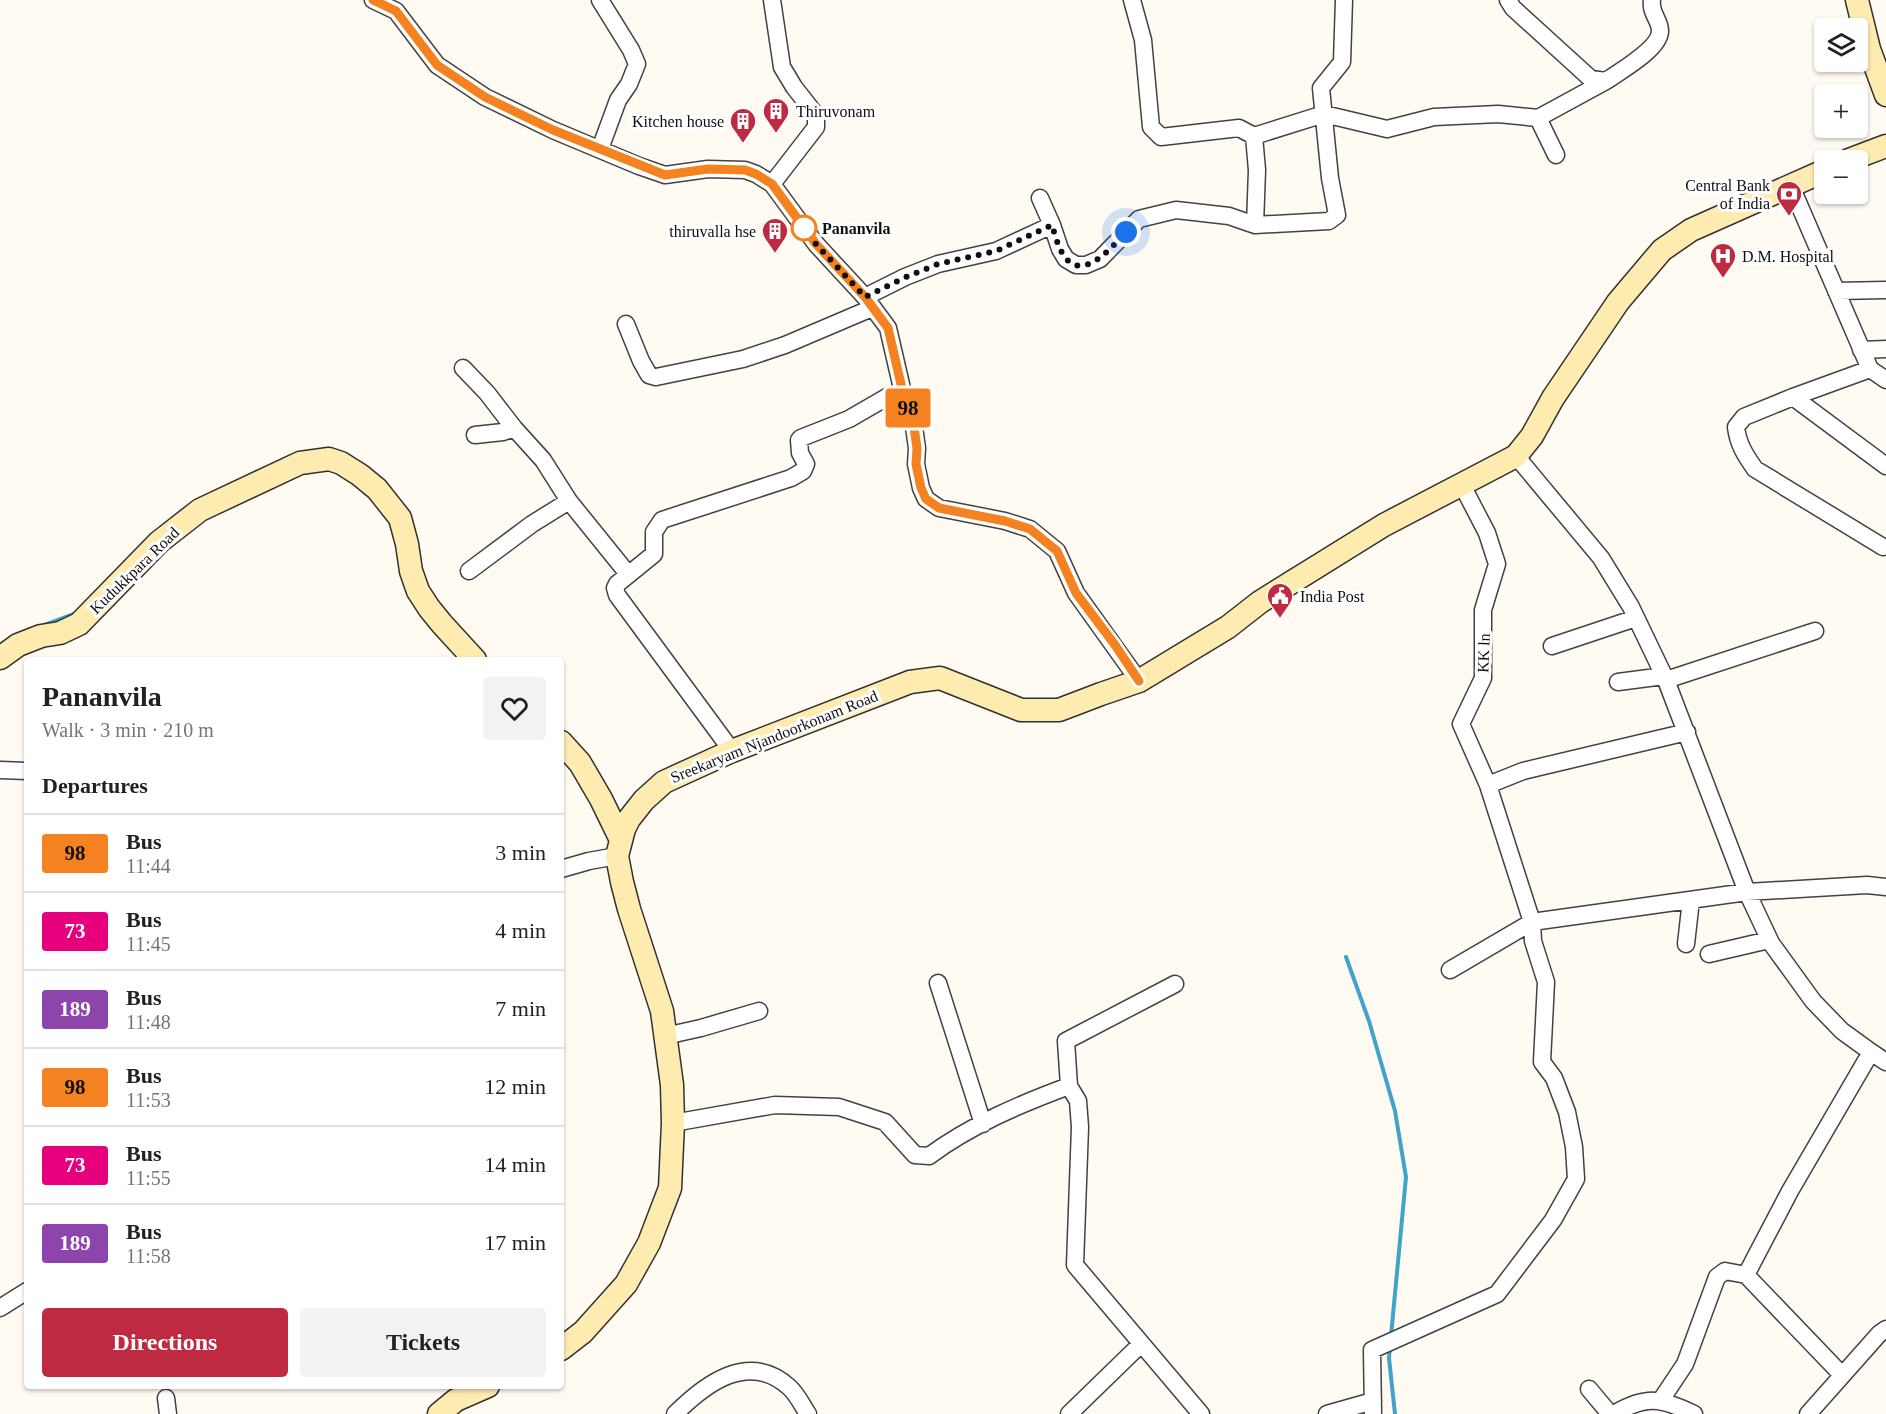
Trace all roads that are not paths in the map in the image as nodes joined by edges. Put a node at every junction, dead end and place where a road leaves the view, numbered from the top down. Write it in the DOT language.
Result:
graph roads {
  1 [pos="373,0"];
  2 [pos="600,0"];
  3 [pos="772,0"];
  4 [pos="1132,0"];
  5 [pos="1344,0"];
  6 [pos="1508,0"];
  7 [pos="1652,0"];
  8 [pos="1857,0"];
  9 [pos="401,5"];
  10 [pos="1606,81"];
  11 [pos="1886,95"];
  12 [pos="1324,114"];
  13 [pos="1538,118"];
  14 [pos="1254,136"];
  15 [pos="1886,146"];
  16 [pos="600,149"];
  17 [pos="1868,153"];
  18 [pos="1556,155"];
  19 [pos="1814,176"];
  20 [pos="772,184"];
  21 [pos="1791,186"];
  22 [pos="1040,198"];
  23 [pos="1052,225"];
  24 [pos="1254,225"];
  25 [pos="1886,290"];
  26 [pos="1836,291"];
  27 [pos="869,303"];
  28 [pos="626,324"];
  29 [pos="1886,349"];
  30 [pos="1861,350"];
  31 [pos="463,368"];
  32 [pos="1870,369"];
  33 [pos="1886,380"];
  34 [pos="903,393"];
  35 [pos="1793,397"];
  36 [pos="514,428"];
  37 [pos="476,435"];
  38 [pos="1516,456"];
  39 [pos="1886,466"];
  40 [pos="1462,485"];
  41 [pos="568,501"];
  42 [pos="1883,547"];
  43 [pos="469,571"];
  44 [pos="628,574"];
  45 [pos="1636,618"];
  46 [pos="1815,631"];
  47 [pos="1552,646"];
  48 [pos="472,657"];
  49 [pos="0,658"];
  50 [pos="1665,678"];
  51 [pos="1139,681"];
  52 [pos="1618,682"];
  53 [pos="1687,732"];
  54 [pos="564,745"];
  55 [pos="732,751"];
  56 [pos="0,770"];
  57 [pos="24,771"];
  58 [pos="1488,785"];
  59 [pos="619,848"];
  60 [pos="564,868"];
  61 [pos="1886,887"];
  62 [pos="1747,892"];
  63 [pos="1690,900"];
  64 [pos="1532,922"];
  65 [pos="1770,939"];
  66 [pos="1686,944"];
  67 [pos="1709,954"];
  68 [pos="1449,970"];
  69 [pos="938,982"];
  70 [pos="1175,984"];
  71 [pos="759,1011"];
  72 [pos="665,1036"];
  73 [pos="1871,1052"];
  74 [pos="1886,1062"];
  75 [pos="1069,1086"];
  76 [pos="673,1123"];
  77 [pos="983,1124"];
  78 [pos="1746,1275"];
  79 [pos="24,1293"];
  80 [pos="0,1308"];
  81 [pos="1886,1329"];
  82 [pos="1141,1344"];
  83 [pos="564,1347"];
  84 [pos="1842,1375"];
  85 [pos="481,1389"];
  86 [pos="1588,1389"];
  87 [pos="1661,1400"];
  88 [pos="1373,1408"];
  89 [pos="439,1414"];
  90 [pos="675,1414"];
  91 [pos="808,1414"];
  92 [pos="1070,1414"];
  93 [pos="1201,1414"];
  94 [pos="1327,1414"];
  95 [pos="1610,1414"];
  96 [pos="1614,1414"];
  97 [pos="1694,1414"];
  98 [pos="1808,1414"];
  1 -- 9 [label="street"];
  2 -- 16 [label="street"];
  3 -- 20 [label="street"];
  4 -- 14 [label="street"];
  5 -- 12 [label="street"];
  6 -- 10 [label="street"];
  7 -- 10 [label="street"];
  8 -- 11 [label="main road"];
  9 -- 16 [label="street"];
  10 -- 13 [label="street"];
  12 -- 13 [label="street"];
  12 -- 14 [label="street"];
  12 -- 24 [label="street"];
  13 -- 18 [label="street"];
  14 -- 24 [label="street"];
  15 -- 17 [label="main road"];
  16 -- 20 [label="street"];
  19 -- 21 [label="main road"];
  20 -- 27 [label="street"];
  21 -- 26 [label="street"];
  21 -- 38 [label="main road"];
  22 -- 23 [label="street"];
  23 -- 24 [label="street"];
  23 -- 27 [label="street"];
  25 -- 26 [label="street"];
  26 -- 30 [label="street"];
  27 -- 28 [label="street"];
  27 -- 34 [label="street"];
  29 -- 30 [label="street"];
  30 -- 32 [label="street"];
  31 -- 36 [label="street"];
  32 -- 33 [label="street"];
  32 -- 35 [label="street"];
  34 -- 44 [label="street"];
  34 -- 51 [label="street"];
  35 -- 39 [label="street"];
  35 -- 42 [label="street"];
  36 -- 37 [label="street"];
  36 -- 41 [label="street"];
  38 -- 40 [label="main road, Sreekaryam Njandoorkonam Road"];
  38 -- 45 [label="street"];
  40 -- 51 [label="main road, Sreekaryam Njandoorkonam Road"];
  40 -- 58 [label="street, KK ln"];
  41 -- 43 [label="street"];
  41 -- 44 [label="street"];
  44 -- 55 [label="street"];
  45 -- 47 [label="street"];
  45 -- 50 [label="street"];
  46 -- 50 [label="street"];
  48 -- 49 [label="main road, Kudukkpara Road"];
  50 -- 52 [label="street"];
  50 -- 53 [label="street"];
  51 -- 55 [label="main road, Sreekaryam Njandoorkonam Road"];
  53 -- 58 [label="street"];
  53 -- 62 [label="street"];
  54 -- 59 [label="main road"];
  55 -- 59 [label="main road, Sreekaryam Njandoorkonam Road"];
  56 -- 57 [label="street"];
  58 -- 64 [label="street, KK ln"];
  59 -- 60 [label="street"];
  59 -- 72 [label="main road"];
  61 -- 62 [label="street"];
  62 -- 63 [label="street"];
  62 -- 65 [label="street"];
  63 -- 64 [label="street"];
  63 -- 66 [label="street"];
  64 -- 68 [label="street"];
  64 -- 88 [label="street, KK ln"];
  65 -- 67 [label="street"];
  65 -- 73 [label="street"];
  69 -- 77 [label="street"];
  70 -- 75 [label="street"];
  71 -- 72 [label="street"];
  72 -- 76 [label="main road"];
  73 -- 74 [label="street"];
  73 -- 78 [label="street"];
  75 -- 77 [label="street"];
  75 -- 82 [label="street"];
  76 -- 77 [label="street"];
  76 -- 83 [label="main road"];
  78 -- 84 [label="street"];
  78 -- 87 [label="street"];
  79 -- 80 [label="street"];
  81 -- 84 [label="street"];
  82 -- 92 [label="street"];
  82 -- 93 [label="street"];
  84 -- 98 [label="street"];
  85 -- 89 [label="main road"];
  86 -- 95 [label="street"];
  87 -- 96 [label="street"];
  87 -- 97 [label="street"];
  88 -- 94 [label="street"];
  90 -- 91 [label="street"];
}
